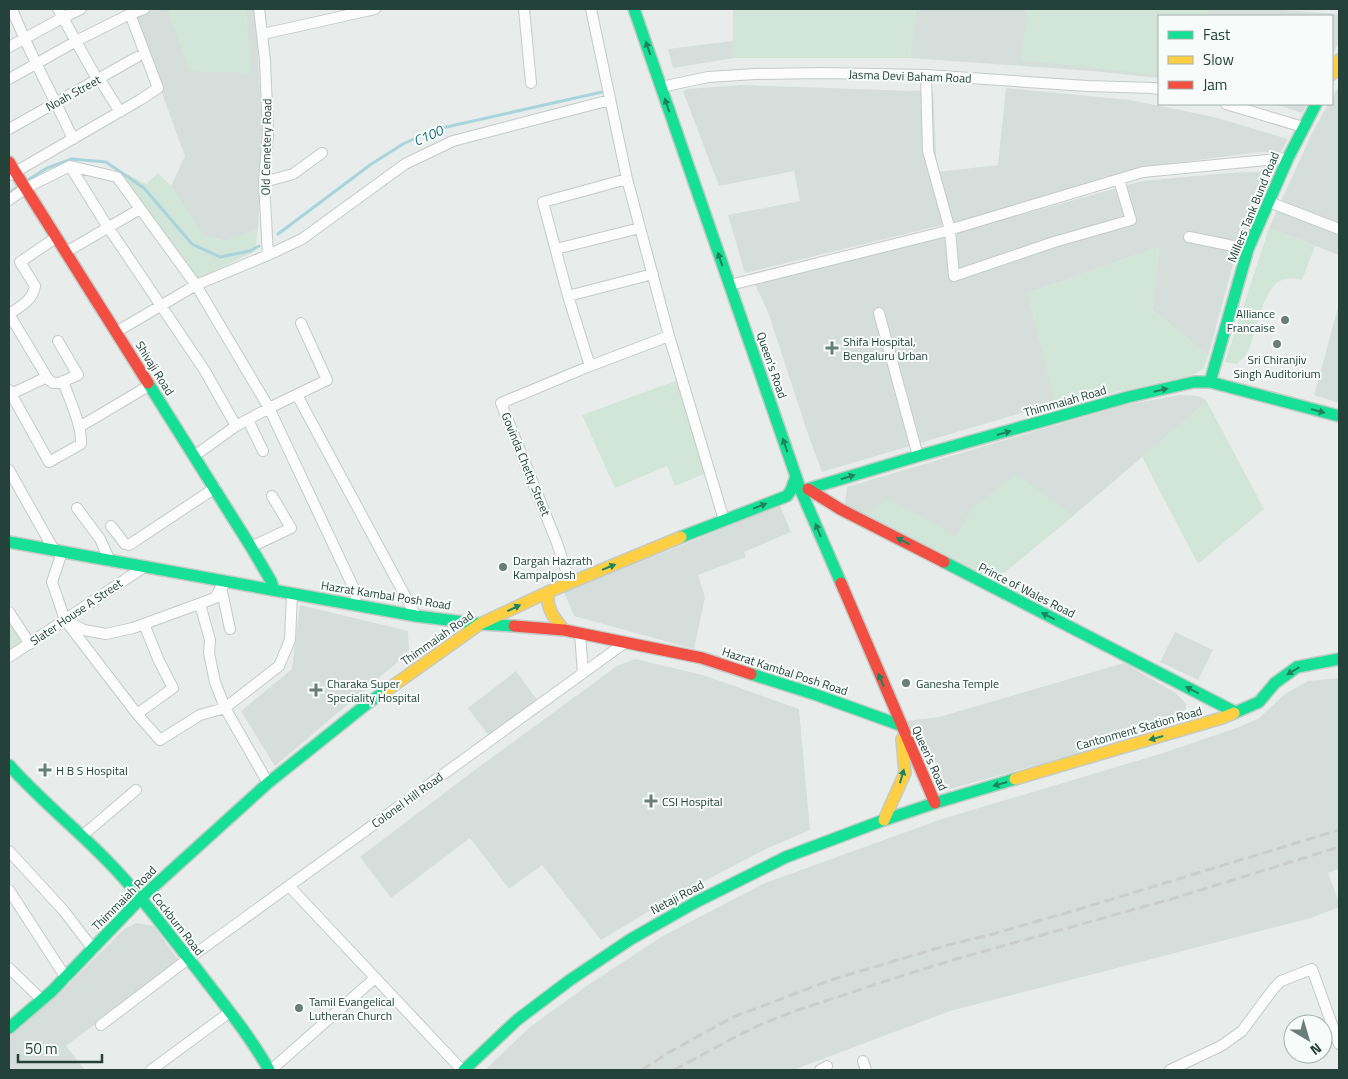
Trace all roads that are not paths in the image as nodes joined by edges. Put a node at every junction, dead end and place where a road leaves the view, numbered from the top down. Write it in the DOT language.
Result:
graph roads {
  1 [pos="12,9"];
  2 [pos="81,9"];
  3 [pos="144,9"];
  4 [pos="259,9"];
  5 [pos="376,9"];
  6 [pos="524,9"];
  7 [pos="591,9"];
  8 [pos="634,9"];
  9 [pos="60,13"];
  10 [pos="124,14"];
  11 [pos="263,34"];
  12 [pos="23,39"];
  13 [pos="76,42"];
  14 [pos="9,47"];
  15 [pos="136,57"];
  16 [pos="1339,60"];
  17 [pos="36,64"];
  18 [pos="1333,72"];
  19 [pos="926,75"];
  20 [pos="98,78"];
  21 [pos="9,79"];
  22 [pos="531,83"];
  23 [pos="661,87"];
  24 [pos="1158,90"];
  25 [pos="610,100"];
  26 [pos="56,102"];
  27 [pos="1229,105"];
  28 [pos="1315,105"];
  29 [pos="120,112"];
  30 [pos="1303,127"];
  31 [pos="9,129"];
  32 [pos="73,139"];
  33 [pos="322,153"];
  34 [pos="1288,158"];
  35 [pos="70,166"];
  36 [pos="17,177"];
  37 [pos="627,179"];
  38 [pos="1119,180"];
  39 [pos="264,182"];
  40 [pos="9,200"];
  41 [pos="1269,202"];
  42 [pos="140,209"];
  43 [pos="109,227"];
  44 [pos="640,228"];
  45 [pos="1339,229"];
  46 [pos="950,230"];
  47 [pos="1189,237"];
  48 [pos="57,238"];
  49 [pos="556,249"];
  50 [pos="1248,249"];
  51 [pos="66,252"];
  52 [pos="268,256"];
  53 [pos="653,274"];
  54 [pos="196,285"];
  55 [pos="730,285"];
  56 [pos="568,296"];
  57 [pos="161,305"];
  58 [pos="9,314"];
  59 [pos="879,314"];
  60 [pos="302,323"];
  61 [pos="116,332"];
  62 [pos="669,336"];
  63 [pos="58,341"];
  64 [pos="590,366"];
  65 [pos="46,377"];
  66 [pos="63,382"];
  67 [pos="1210,382"];
  68 [pos="150,385"];
  69 [pos="10,392"];
  70 [pos="297,395"];
  71 [pos="269,408"];
  72 [pos="1339,416"];
  73 [pos="248,420"];
  74 [pos="236,426"];
  75 [pos="79,427"];
  76 [pos="263,451"];
  77 [pos="194,456"];
  78 [pos="918,456"];
  79 [pos="9,470"];
  80 [pos="796,476"];
  81 [pos="214,488"];
  82 [pos="804,490"];
  83 [pos="272,496"];
  84 [pos="77,508"];
  85 [pos="724,520"];
  86 [pos="111,526"];
  87 [pos="9,542"];
  88 [pos="129,545"];
  89 [pos="251,546"];
  90 [pos="58,551"];
  91 [pos="110,561"];
  92 [pos="125,564"];
  93 [pos="144,567"];
  94 [pos="570,583"];
  95 [pos="224,584"];
  96 [pos="274,590"];
  97 [pos="548,592"];
  98 [pos="292,594"];
  99 [pos="200,604"];
  100 [pos="355,605"];
  101 [pos="9,612"];
  102 [pos="416,616"];
  103 [pos="65,620"];
  104 [pos="144,624"];
  105 [pos="480,624"];
  106 [pos="230,629"];
  107 [pos="564,630"];
  108 [pos="580,633"];
  109 [pos="626,642"];
  110 [pos="30,644"];
  111 [pos="9,657"];
  112 [pos="1339,659"];
  113 [pos="583,673"];
  114 [pos="225,708"];
  115 [pos="1235,712"];
  116 [pos="137,714"];
  117 [pos="900,725"];
  118 [pos="9,765"];
  119 [pos="268,783"];
  120 [pos="136,790"];
  121 [pos="935,803"];
  122 [pos="884,820"];
  123 [pos="82,836"];
  124 [pos="9,851"];
  125 [pos="289,886"];
  126 [pos="9,890"];
  127 [pos="141,898"];
  128 [pos="93,949"];
  129 [pos="188,959"];
  130 [pos="9,968"];
  131 [pos="66,978"];
  132 [pos="376,978"];
  133 [pos="42,1000"];
  134 [pos="230,1012"];
  135 [pos="101,1025"];
  136 [pos="9,1028"];
  137 [pos="1339,1044"];
  138 [pos="151,1070"];
  139 [pos="270,1070"];
  140 [pos="463,1070"];
  141 [pos="1170,1070"];
  1 -- 12 [label="street"];
  2 -- 9 [label="street"];
  3 -- 10 [label="street"];
  4 -- 11 [label="street, Old Cemetery Road"];
  5 -- 11 [label="street"];
  6 -- 22 [label="street"];
  7 -- 25 [label="street"];
  23 -- 8 [label="street, Queen's Road, one-way"];
  9 -- 12 [label="street"];
  9 -- 13 [label="street"];
  10 -- 13 [label="street"];
  10 -- 29 [label="street"];
  11 -- 39 [label="street, Old Cemetery Road"];
  12 -- 14 [label="street"];
  12 -- 17 [label="street"];
  13 -- 17 [label="street"];
  13 -- 20 [label="street"];
  15 -- 20 [label="street, Noah Street"];
  16 -- 18 [label="street"];
  17 -- 21 [label="street"];
  17 -- 26 [label="street"];
  19 -- 23 [label="street, Jasma Devi Baham Road"];
  19 -- 24 [label="street, Jasma Devi Baham Road"];
  19 -- 46 [label="street"];
  20 -- 26 [label="street, Noah Street"];
  20 -- 29 [label="street"];
  55 -- 23 [label="street, Queen's Road, one-way"];
  25 -- 37 [label="street"];
  25 -- 52 [label="street"];
  26 -- 31 [label="street, Noah Street"];
  26 -- 32 [label="street"];
  27 -- 30 [label="street"];
  28 -- 30 [label="street, Millers Tank Bund Road"];
  29 -- 32 [label="street"];
  30 -- 34 [label="street, Millers Tank Bund Road"];
  32 -- 36 [label="street"];
  33 -- 39 [label="street"];
  34 -- 38 [label="street"];
  34 -- 41 [label="street, Millers Tank Bund Road"];
  35 -- 36 [label="street"];
  35 -- 42 [label="street"];
  35 -- 43 [label="street"];
  36 -- 40 [label="street"];
  36 -- 48 [label="street, Shivaji Road"];
  37 -- 44 [label="street"];
  37 -- 49 [label="street"];
  38 -- 46 [label="street"];
  38 -- 46 [label="street"];
  39 -- 52 [label="street, Old Cemetery Road"];
  41 -- 45 [label="street"];
  41 -- 50 [label="street, Millers Tank Bund Road"];
  42 -- 43 [label="street"];
  42 -- 54 [label="street"];
  43 -- 51 [label="street"];
  43 -- 57 [label="street"];
  44 -- 49 [label="street"];
  44 -- 53 [label="street"];
  46 -- 55 [label="street"];
  47 -- 50 [label="street"];
  48 -- 51 [label="street, Shivaji Road"];
  48 -- 58 [label="street"];
  49 -- 56 [label="street"];
  50 -- 67 [label="street, Millers Tank Bund Road"];
  51 -- 61 [label="street, Shivaji Road"];
  52 -- 54 [label="street"];
  53 -- 56 [label="street"];
  53 -- 62 [label="street"];
  54 -- 57 [label="street"];
  54 -- 71 [label="street"];
  80 -- 55 [label="street, Queen's Road, one-way"];
  56 -- 64 [label="street"];
  57 -- 61 [label="street"];
  57 -- 74 [label="street"];
  58 -- 65 [label="street"];
  59 -- 78 [label="street"];
  60 -- 70 [label="street"];
  61 -- 68 [label="street, Shivaji Road"];
  62 -- 64 [label="street, Govinda Chetty Street"];
  62 -- 85 [label="street"];
  63 -- 66 [label="street"];
  64 -- 94 [label="street, Govinda Chetty Street"];
  65 -- 66 [label="street"];
  65 -- 69 [label="street"];
  66 -- 75 [label="street"];
  67 -- 72 [label="street, Thimmaiah Road, one-way"];
  78 -- 67 [label="street, Thimmaiah Road, one-way"];
  68 -- 75 [label="street"];
  68 -- 77 [label="street, Shivaji Road"];
  69 -- 75 [label="street"];
  70 -- 71 [label="street"];
  70 -- 102 [label="street"];
  71 -- 73 [label="street"];
  71 -- 100 [label="street"];
  73 -- 74 [label="street"];
  73 -- 76 [label="street"];
  74 -- 77 [label="street"];
  77 -- 81 [label="street, Shivaji Road"];
  82 -- 78 [label="street, Thimmaiah Road, one-way"];
  79 -- 90 [label="street"];
  80 -- 82 [label="street, Queen's Road"];
  85 -- 80 [label="street, Thimmaiah Road, one-way"];
  81 -- 88 [label="street"];
  81 -- 89 [label="street, Shivaji Road"];
  115 -- 82 [label="street, Prince of Wales Road, one-way"];
  117 -- 82 [label="street, Queen's Road, one-way"];
  83 -- 89 [label="street"];
  84 -- 91 [label="street"];
  94 -- 85 [label="street, Thimmaiah Road, one-way"];
  86 -- 88 [label="street"];
  87 -- 90 [label="street, Hazrat Kambal Posh Road"];
  88 -- 92 [label="street"];
  89 -- 96 [label="street, Shivaji Road"];
  90 -- 91 [label="street, Hazrat Kambal Posh Road"];
  90 -- 103 [label="street"];
  91 -- 92 [label="street, Hazrat Kambal Posh Road"];
  92 -- 93 [label="street, Hazrat Kambal Posh Road"];
  93 -- 95 [label="street, Hazrat Kambal Posh Road"];
  93 -- 103 [label="street, Slater House A Street"];
  94 -- 97 [label="street, Thimmaiah Road"];
  95 -- 96 [label="street, Hazrat Kambal Posh Road"];
  95 -- 99 [label="street"];
  95 -- 106 [label="street"];
  96 -- 98 [label="street, Hazrat Kambal Posh Road"];
  105 -- 97 [label="street, Thimmaiah Road, one-way"];
  97 -- 107 [label="street"];
  98 -- 100 [label="street, Hazrat Kambal Posh Road"];
  98 -- 114 [label="street"];
  99 -- 104 [label="street"];
  99 -- 114 [label="street"];
  100 -- 102 [label="street, Hazrat Kambal Posh Road"];
  101 -- 110 [label="street"];
  102 -- 105 [label="street, Hazrat Kambal Posh Road"];
  103 -- 104 [label="street"];
  103 -- 110 [label="street, Slater House A Street"];
  103 -- 116 [label="street"];
  104 -- 116 [label="street"];
  105 -- 107 [label="street, Hazrat Kambal Posh Road"];
  105 -- 119 [label="street, Thimmaiah Road"];
  107 -- 108 [label="street, Hazrat Kambal Posh Road"];
  108 -- 109 [label="street, Hazrat Kambal Posh Road"];
  108 -- 113 [label="street"];
  109 -- 113 [label="street, Colonel Hill Road"];
  109 -- 117 [label="street, Hazrat Kambal Posh Road"];
  110 -- 111 [label="street, Slater House A Street"];
  112 -- 115 [label="street, Cantonment Station Road, one-way"];
  113 -- 125 [label="street, Colonel Hill Road"];
  114 -- 116 [label="street"];
  114 -- 119 [label="street"];
  115 -- 121 [label="street, Cantonment Station Road, one-way"];
  117 -- 121 [label="street, Queen's Road"];
  122 -- 117 [label="street, Queen's Road, one-way"];
  118 -- 123 [label="street, Cockburn Road"];
  119 -- 127 [label="street, Thimmaiah Road"];
  120 -- 123 [label="street"];
  121 -- 122 [label="street, Netaji Road"];
  122 -- 140 [label="street, Netaji Road"];
  123 -- 127 [label="street, Cockburn Road"];
  124 -- 128 [label="street"];
  125 -- 129 [label="street, Colonel Hill Road"];
  125 -- 132 [label="street"];
  126 -- 131 [label="street"];
  127 -- 128 [label="street, Thimmaiah Road"];
  127 -- 129 [label="street, Cockburn Road"];
  128 -- 131 [label="street, Thimmaiah Road"];
  129 -- 134 [label="street, Cockburn Road"];
  129 -- 135 [label="street, Colonel Hill Road"];
  130 -- 133 [label="street"];
  131 -- 133 [label="street, Thimmaiah Road"];
  132 -- 139 [label="street"];
  132 -- 140 [label="street"];
  133 -- 136 [label="street, Thimmaiah Road"];
  134 -- 138 [label="street"];
  134 -- 139 [label="street, Cockburn Road"];
  137 -- 141 [label="street"];
}
